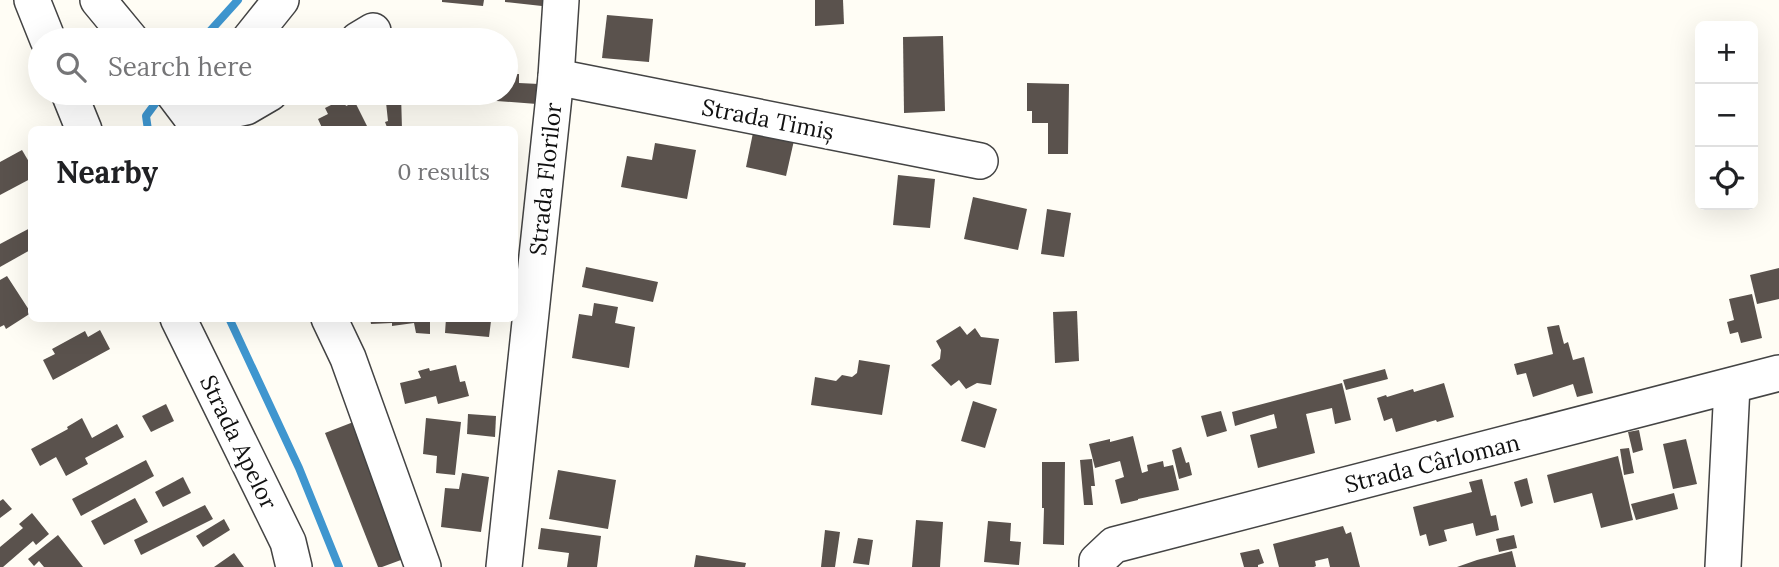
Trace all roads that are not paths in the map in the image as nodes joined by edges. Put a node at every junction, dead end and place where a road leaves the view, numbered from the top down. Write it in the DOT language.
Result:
graph roads {
  1 [pos="32,0"];
  2 [pos="98,0"];
  3 [pos="281,0"];
  4 [pos="561,0"];
  5 [pos="43,28"];
  6 [pos="121,28"];
  7 [pos="259,28"];
  8 [pos="556,77"];
  9 [pos="74,105"];
  10 [pos="249,105"];
  11 [pos="192,108"];
  12 [pos="82,126"];
  13 [pos="980,161"];
  14 [pos="180,322"];
  15 [pos="331,322"];
  16 [pos="1779,373"];
  17 [pos="1732,386"];
  18 [pos="294,567"];
  19 [pos="424,567"];
  20 [pos="504,567"];
  21 [pos="1097,567"];
  22 [pos="1723,567"];
  1 -- 5 [label="street"];
  2 -- 6 [label="street"];
  3 -- 7 [label="street"];
  4 -- 8 [label="street, Strada Florilor"];
  8 -- 13 [label="street, Strada Timiș"];
  8 -- 20 [label="street, Strada Florilor"];
  9 -- 12 [label="street"];
  10 -- 11 [label="street"];
  14 -- 18 [label="street, Strada Apelor"];
  15 -- 19 [label="street"];
  16 -- 17 [label="street, Strada Cârloman"];
  17 -- 21 [label="street, Strada Cârloman"];
  17 -- 22 [label="street"];
}
